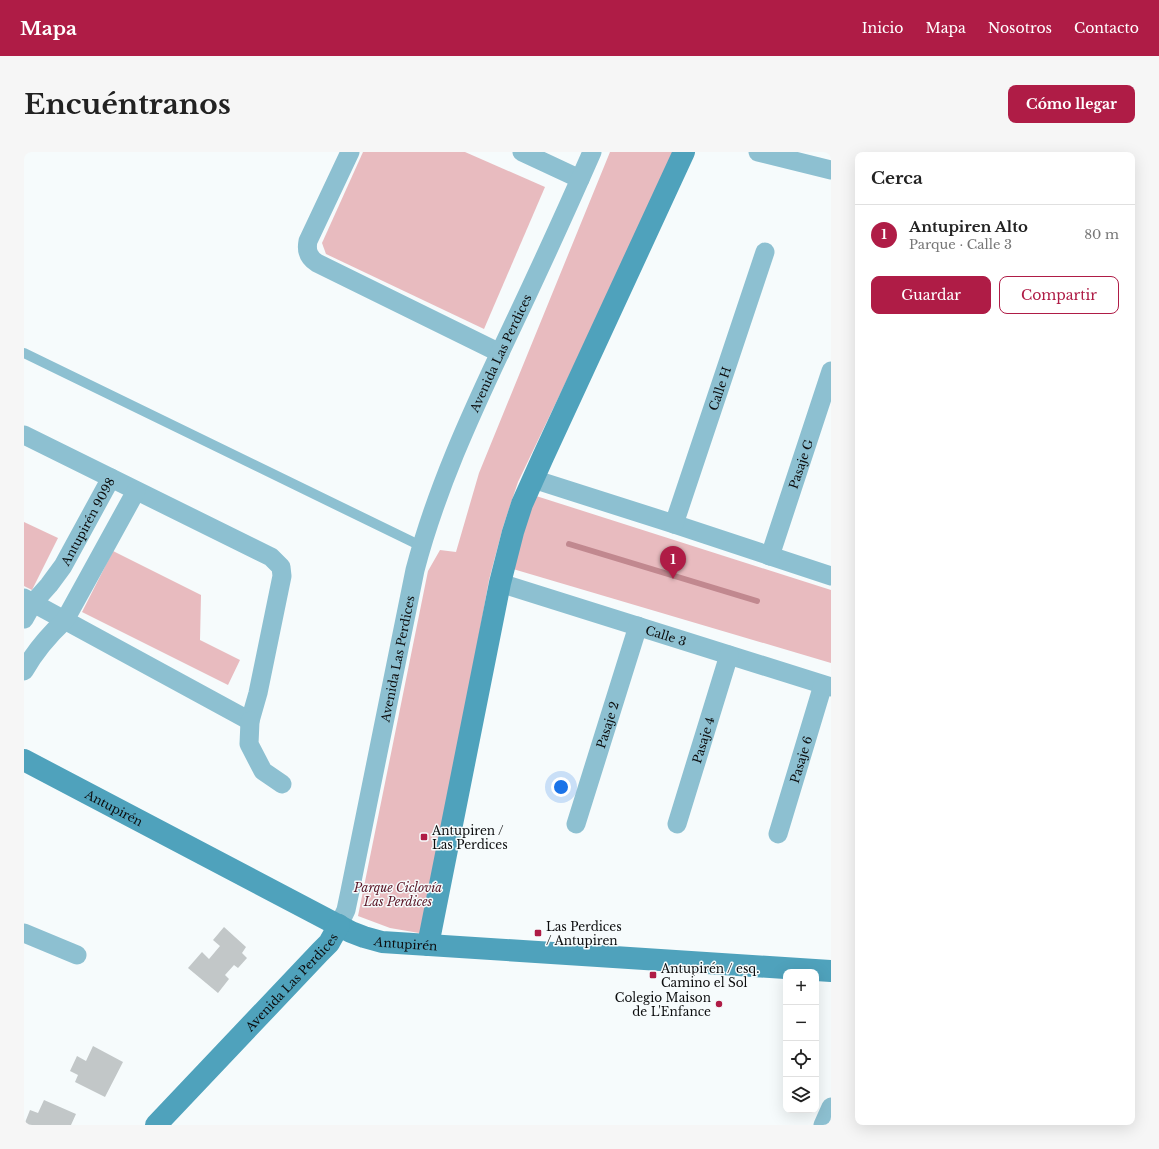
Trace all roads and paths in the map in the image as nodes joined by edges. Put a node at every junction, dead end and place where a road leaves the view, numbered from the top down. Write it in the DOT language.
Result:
graph roads {
  1 [pos="350,152"];
  2 [pos="522,152"];
  3 [pos="592,152"];
  4 [pos="684,152"];
  5 [pos="758,152"];
  6 [pos="831,170"];
  7 [pos="580,179"];
  8 [pos="765,252"];
  9 [pos="24,353"];
  10 [pos="500,353"];
  11 [pos="831,371"];
  12 [pos="24,435"];
  13 [pos="110,478"];
  14 [pos="533,479"];
  15 [pos="136,491"];
  16 [pos="674,524"];
  17 [pos="421,546"];
  18 [pos="770,556"];
  19 [pos="831,576"];
  20 [pos="500,583"];
  21 [pos="27,606"];
  22 [pos="65,620"];
  23 [pos="638,626"];
  24 [pos="729,655"];
  25 [pos="24,671"];
  26 [pos="827,686"];
  27 [pos="250,721"];
  28 [pos="24,760"];
  29 [pos="282,784"];
  30 [pos="576,824"];
  31 [pos="677,824"];
  32 [pos="778,834"];
  33 [pos="339,925"];
  34 [pos="24,933"];
  35 [pos="428,945"];
  36 [pos="77,955"];
  37 [pos="831,971"];
  38 [pos="831,1107"];
  39 [pos="156,1125"];
  40 [pos="823,1125"];
  1 -- 10 [label="street"];
  2 -- 7 [label="street"];
  3 -- 7 [label="street, Avenida Las Perdices"];
  4 -- 14 [label="street"];
  5 -- 6 [label="street"];
  7 -- 10 [label="street, Avenida Las Perdices"];
  8 -- 16 [label="street, Calle H"];
  9 -- 17 [label="lane"];
  10 -- 17 [label="street, Avenida Las Perdices"];
  11 -- 18 [label="street, Pasaje G"];
  12 -- 13 [label="street, Antupirén 9098"];
  13 -- 15 [label="street"];
  13 -- 21 [label="street, Antupirén 9098"];
  14 -- 16 [label="street"];
  14 -- 20 [label="street"];
  15 -- 22 [label="street"];
  15 -- 27 [label="street"];
  16 -- 18 [label="street"];
  17 -- 33 [label="street, Avenida Las Perdices"];
  18 -- 19 [label="street"];
  20 -- 23 [label="street, Calle 3"];
  20 -- 35 [label="street"];
  21 -- 22 [label="street"];
  22 -- 25 [label="street"];
  22 -- 27 [label="street"];
  23 -- 24 [label="street, Calle 3"];
  23 -- 30 [label="street, Pasaje 2"];
  24 -- 26 [label="street, Calle 3"];
  24 -- 31 [label="street, Pasaje 4"];
  26 -- 32 [label="street, Pasaje 6"];
  27 -- 29 [label="street"];
  28 -- 33 [label="street, Antupirén"];
  33 -- 35 [label="street, Antupirén"];
  33 -- 39 [label="street, Avenida Las Perdices"];
  34 -- 36 [label="street"];
  35 -- 37 [label="street, Antupirén"];
  38 -- 40 [label="street"];
}
